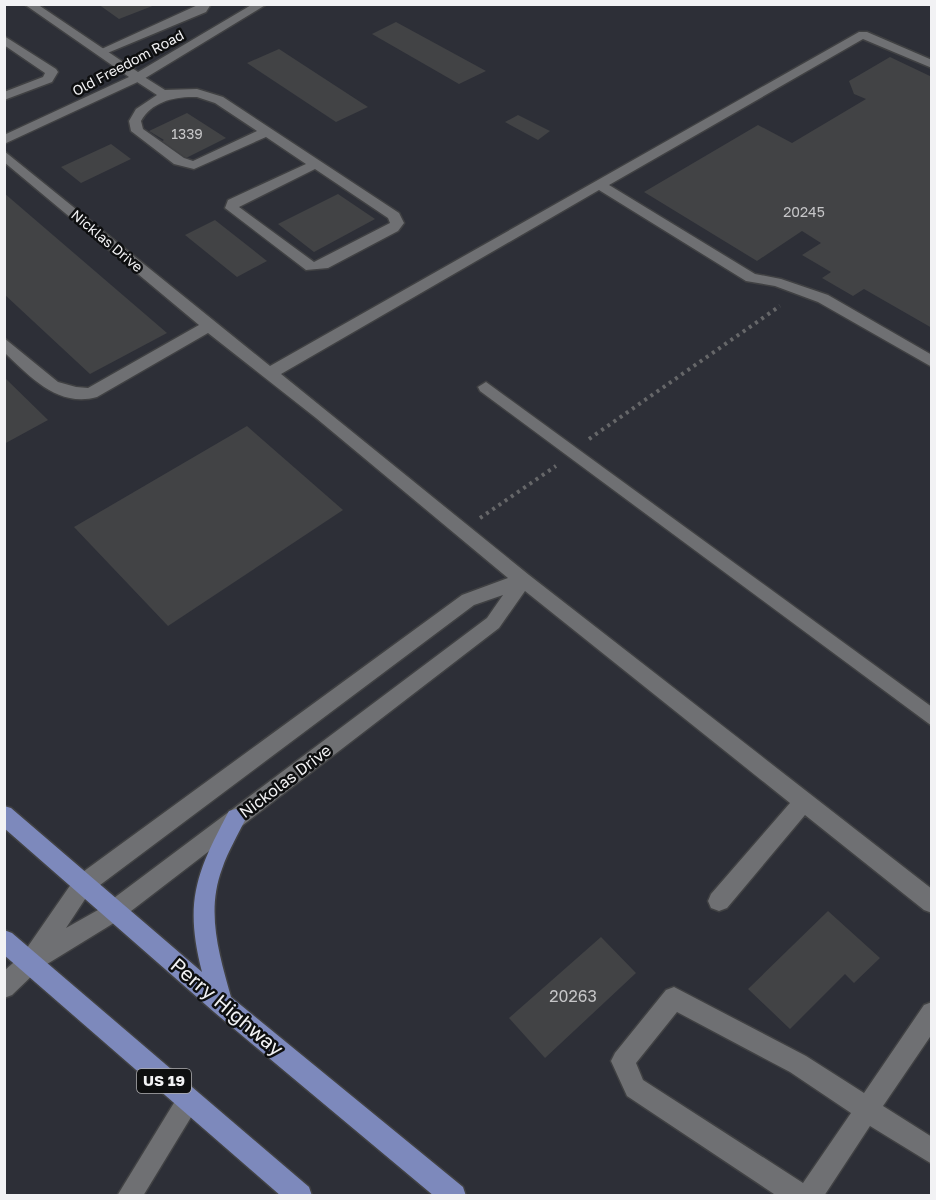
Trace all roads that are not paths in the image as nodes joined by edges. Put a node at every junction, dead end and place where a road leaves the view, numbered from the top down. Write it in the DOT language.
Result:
graph roads {
  1 [pos="29,4"];
  2 [pos="221,4"];
  3 [pos="262,4"];
  4 [pos="205,7"];
  5 [pos="4,39"];
  6 [pos="101,52"];
  7 [pos="932,65"];
  8 [pos="138,77"];
  9 [pos="166,94"];
  10 [pos="4,96"];
  11 [pos="266,132"];
  12 [pos="4,140"];
  13 [pos="4,155"];
  14 [pos="316,164"];
  15 [pos="598,184"];
  16 [pos="209,326"];
  17 [pos="4,343"];
  18 [pos="932,362"];
  19 [pos="270,373"];
  20 [pos="486,387"];
  21 [pos="523,580"];
  22 [pos="932,718"];
  23 [pos="803,802"];
  24 [pos="4,815"];
  25 [pos="236,818"];
  26 [pos="84,884"];
  27 [pos="719,901"];
  28 [pos="932,903"];
  29 [pos="114,911"];
  30 [pos="4,940"];
  31 [pos="30,963"];
  32 [pos="4,987"];
  33 [pos="222,1004"];
  34 [pos="932,1013"];
  35 [pos="188,1101"];
  36 [pos="866,1110"];
  37 [pos="932,1152"];
  38 [pos="129,1196"];
  39 [pos="300,1196"];
  40 [pos="454,1196"];
  41 [pos="800,1196"];
  42 [pos="809,1196"];
  1 -- 6 [label="street"];
  2 -- 4 [label="street"];
  3 -- 8 [label="street, Old Freedom Road"];
  4 -- 6 [label="street"];
  5 -- 10 [label="street"];
  6 -- 8 [label="street"];
  7 -- 15 [label="street"];
  8 -- 9 [label="street"];
  8 -- 12 [label="street, Old Freedom Road"];
  9 -- 11 [label="street"];
  9 -- 11 [label="street"];
  11 -- 14 [label="street"];
  13 -- 16 [label="street, Nicklas Drive"];
  14 -- 14 [label="street"];
  15 -- 18 [label="street"];
  15 -- 19 [label="street"];
  16 -- 17 [label="street"];
  16 -- 19 [label="street"];
  19 -- 21 [label="street"];
  20 -- 22 [label="street"];
  21 -- 23 [label="street"];
  21 -- 25 [label="street, Nickolas Drive"];
  21 -- 26 [label="street"];
  23 -- 27 [label="street"];
  23 -- 28 [label="street"];
  24 -- 26 [label="main road, Perry Highway"];
  25 -- 29 [label="street, Nickolas Drive"];
  25 -- 33 [label="main road"];
  26 -- 29 [label="main road, Perry Highway"];
  26 -- 31 [label="street"];
  29 -- 31 [label="street, Nickolas Drive"];
  29 -- 33 [label="main road, Perry Highway"];
  30 -- 31 [label="main road, US 19"];
  31 -- 32 [label="street"];
  31 -- 35 [label="main road, US 19"];
  33 -- 40 [label="main road, Perry Highway"];
  34 -- 36 [label="street"];
  35 -- 38 [label="street"];
  35 -- 39 [label="main road, US 19"];
  36 -- 37 [label="street"];
  36 -- 41 [label="street"];
  36 -- 42 [label="street"];
}
